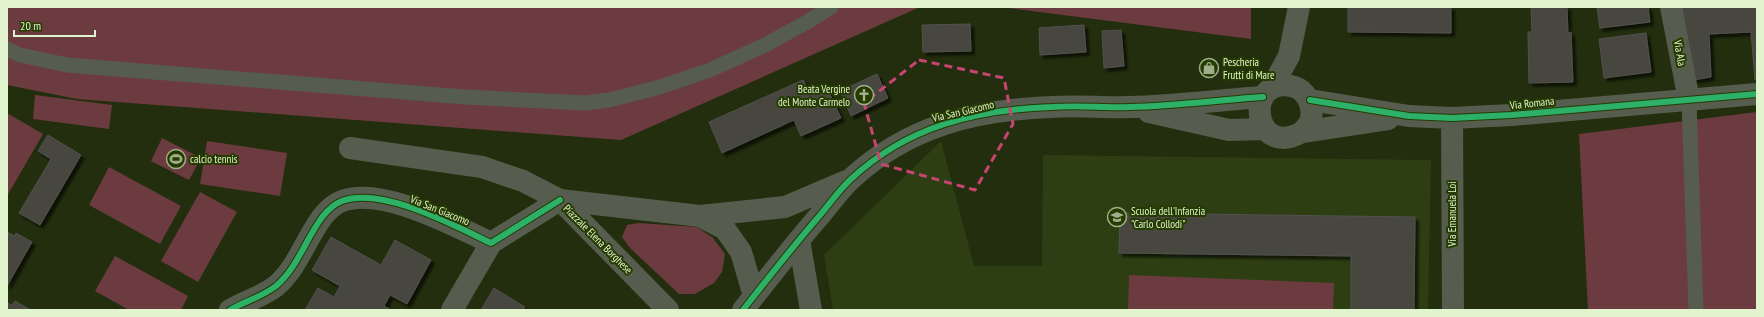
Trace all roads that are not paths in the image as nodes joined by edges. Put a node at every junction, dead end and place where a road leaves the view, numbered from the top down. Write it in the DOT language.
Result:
graph roads {
  1 [pos="831,7"];
  2 [pos="1299,7"];
  3 [pos="1672,7"];
  4 [pos="7,49"];
  5 [pos="1289,56"];
  6 [pos="1267,93"];
  7 [pos="1757,94"];
  8 [pos="1306,96"];
  9 [pos="1689,100"];
  10 [pos="1130,107"];
  11 [pos="1410,116"];
  12 [pos="1452,118"];
  13 [pos="1265,128"];
  14 [pos="1302,132"];
  15 [pos="350,148"];
  16 [pos="850,180"];
  17 [pos="560,200"];
  18 [pos="700,216"];
  19 [pos="799,240"];
  20 [pos="491,242"];
  21 [pos="748,303"];
  22 [pos="230,310"];
  23 [pos="452,310"];
  24 [pos="668,310"];
  25 [pos="811,310"];
  26 [pos="1453,310"];
  27 [pos="1696,310"];
  1 -- 4 [label="lane"];
  2 -- 5 [label="street"];
  3 -- 9 [label="street, Via Ala"];
  5 -- 6 [label="street"];
  5 -- 8 [label="street"];
  6 -- 8 [label="street"];
  6 -- 10 [label="street, Via San Giacomo"];
  6 -- 13 [label="street"];
  7 -- 9 [label="street, Via Romana"];
  8 -- 11 [label="street, Via Romana"];
  8 -- 14 [label="street"];
  9 -- 12 [label="street, Via Romana"];
  9 -- 27 [label="lane"];
  10 -- 13 [label="street, Via San Giacomo"];
  10 -- 16 [label="street, Via San Giacomo"];
  11 -- 12 [label="street, Via Romana"];
  11 -- 14 [label="street, Via Romana"];
  12 -- 26 [label="street, Via Emanuela Loi"];
  13 -- 14 [label="street"];
  15 -- 17 [label="street"];
  16 -- 18 [label="street, Piazzale Elena Borghese"];
  16 -- 19 [label="street, Via San Giacomo"];
  17 -- 18 [label="street, Piazzale Elena Borghese"];
  17 -- 20 [label="street"];
  17 -- 24 [label="street, Piazzale Elena Borghese"];
  18 -- 21 [label="street, Piazzale Elena Borghese"];
  19 -- 21 [label="street, Via San Giacomo"];
  19 -- 25 [label="street"];
  20 -- 22 [label="street, Via San Giacomo"];
  20 -- 23 [label="street"];
}
